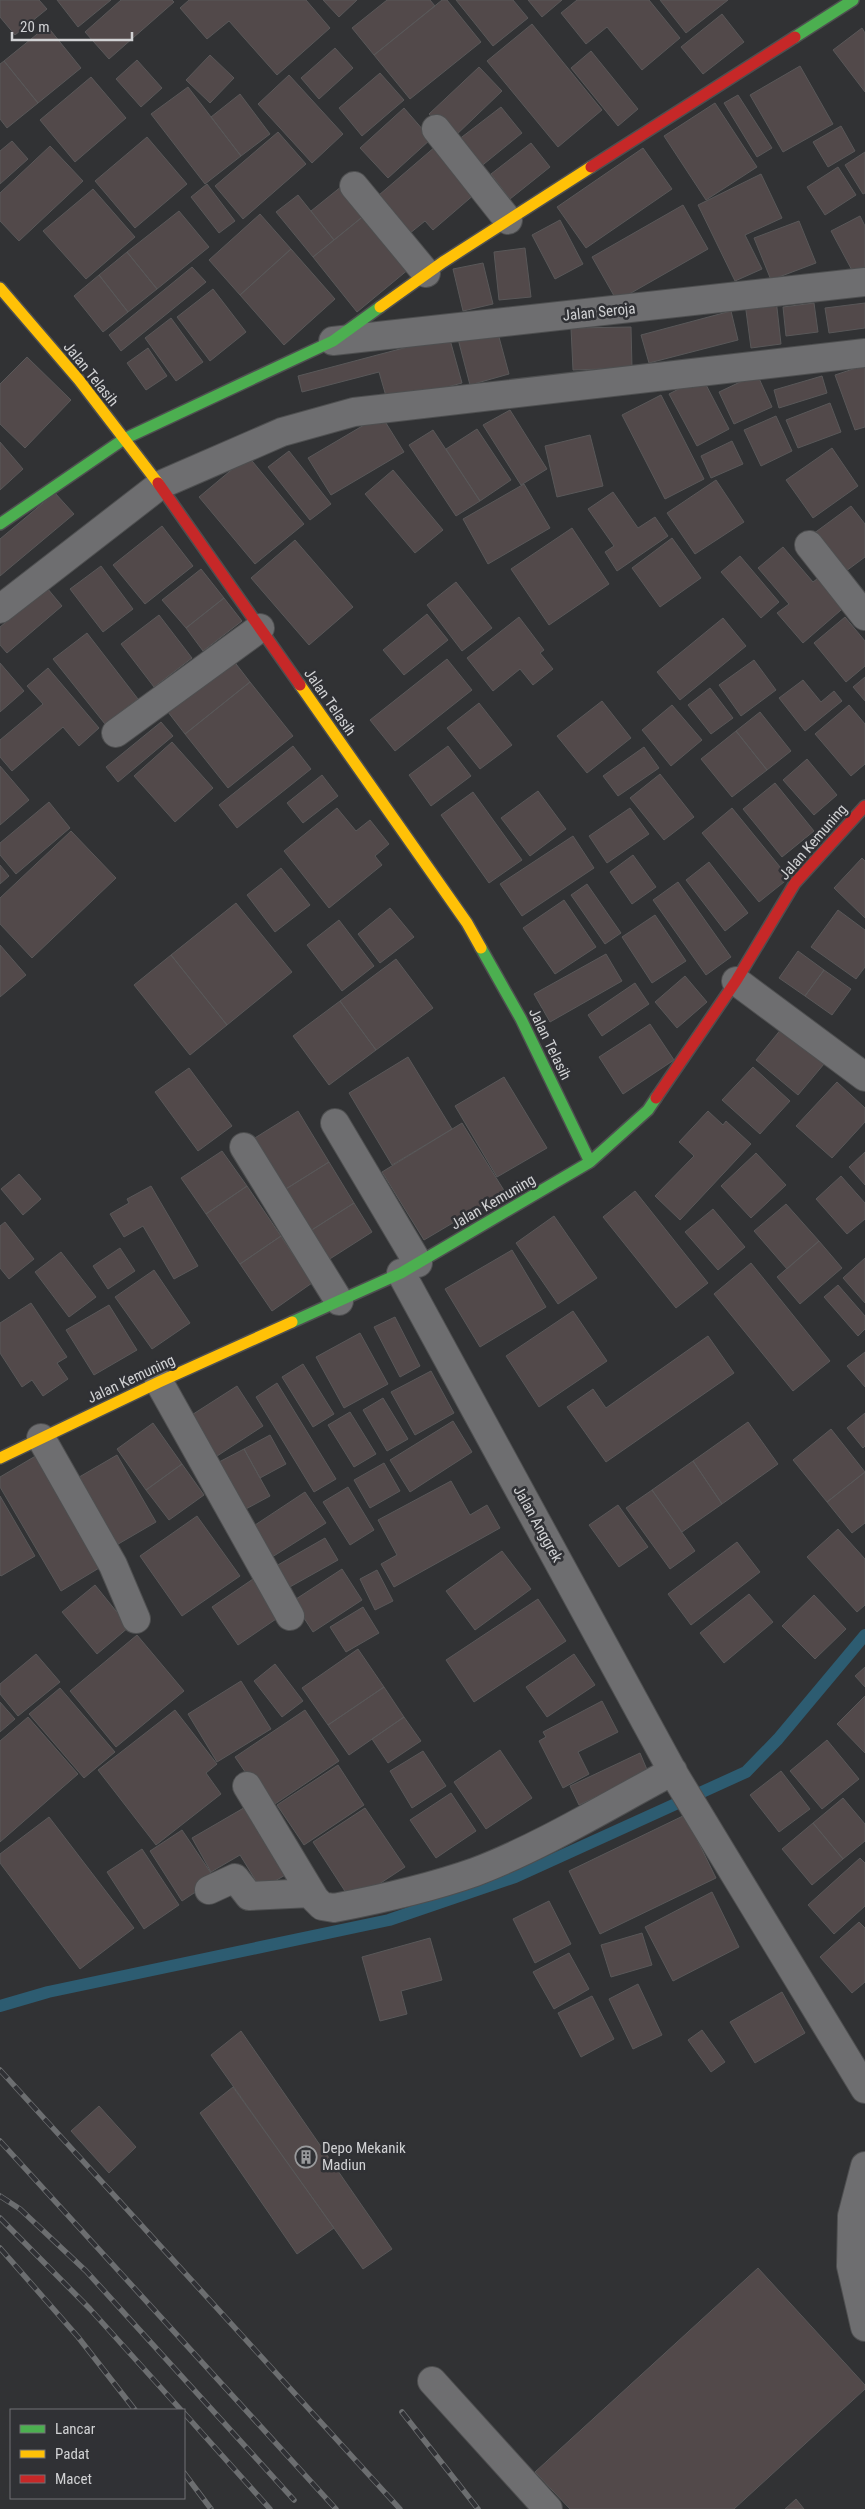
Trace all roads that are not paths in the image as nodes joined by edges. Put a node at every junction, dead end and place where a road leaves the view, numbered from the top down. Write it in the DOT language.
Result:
graph roads {
  1 [pos="853,0"];
  2 [pos="436,129"];
  3 [pos="354,186"];
  4 [pos="508,220"];
  5 [pos="426,273"];
  6 [pos="865,282"];
  7 [pos="0,288"];
  8 [pos="333,341"];
  9 [pos="865,353"];
  10 [pos="124,439"];
  11 [pos="160,485"];
  12 [pos="0,524"];
  13 [pos="809,545"];
  14 [pos="0,609"];
  15 [pos="865,616"];
  16 [pos="260,628"];
  17 [pos="116,733"];
  18 [pos="865,806"];
  19 [pos="736,981"];
  20 [pos="865,1077"];
  21 [pos="335,1123"];
  22 [pos="244,1146"];
  23 [pos="590,1162"];
  24 [pos="409,1268"];
  25 [pos="339,1301"];
  26 [pos="159,1382"];
  27 [pos="41,1438"];
  28 [pos="0,1458"];
  29 [pos="290,1616"];
  30 [pos="136,1619"];
  31 [pos="674,1773"];
  32 [pos="246,1786"];
  33 [pos="209,1890"];
  34 [pos="311,1893"];
  35 [pos="865,2089"];
  36 [pos="865,2166"];
  37 [pos="865,2327"];
  38 [pos="432,2381"];
  39 [pos="548,2509"];
  1 -- 4 [label="street"];
  2 -- 4 [label="street"];
  3 -- 5 [label="street"];
  4 -- 5 [label="street"];
  5 -- 8 [label="street"];
  6 -- 8 [label="street, Jalan Seroja"];
  7 -- 10 [label="street, Jalan Telasih"];
  8 -- 10 [label="street"];
  9 -- 11 [label="street"];
  10 -- 11 [label="street, Jalan Telasih"];
  10 -- 12 [label="street"];
  11 -- 14 [label="street"];
  11 -- 16 [label="street, Jalan Telasih"];
  13 -- 15 [label="street"];
  16 -- 17 [label="street"];
  16 -- 23 [label="street, Jalan Telasih"];
  18 -- 19 [label="street, Jalan Kemuning"];
  19 -- 20 [label="street"];
  19 -- 23 [label="street, Jalan Kemuning"];
  21 -- 24 [label="street, Jalan Anggrek"];
  22 -- 25 [label="street"];
  23 -- 24 [label="street, Jalan Kemuning"];
  24 -- 25 [label="street, Jalan Kemuning"];
  24 -- 31 [label="street, Jalan Anggrek"];
  25 -- 26 [label="street, Jalan Kemuning"];
  26 -- 27 [label="street, Jalan Kemuning"];
  26 -- 29 [label="street"];
  27 -- 28 [label="street, Jalan Kemuning"];
  27 -- 30 [label="street"];
  31 -- 34 [label="street"];
  31 -- 35 [label="street, Jalan Anggrek"];
  32 -- 34 [label="street"];
  33 -- 34 [label="street"];
  36 -- 37 [label="street"];
  38 -- 39 [label="street"];
}
